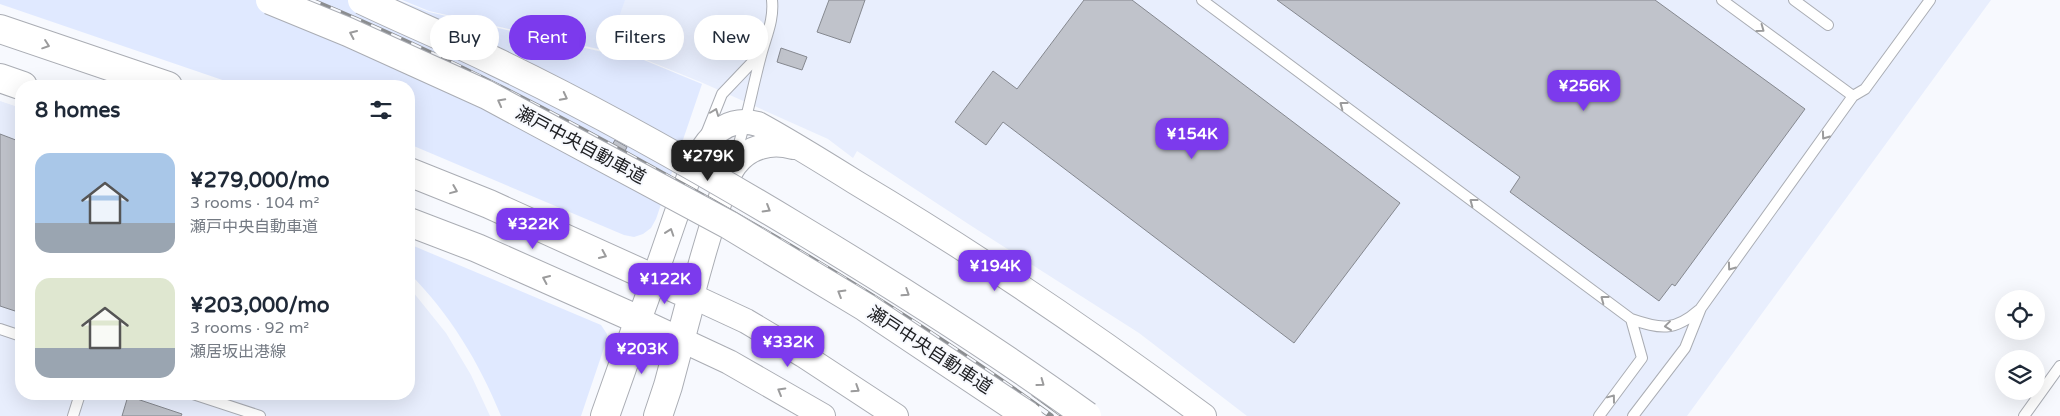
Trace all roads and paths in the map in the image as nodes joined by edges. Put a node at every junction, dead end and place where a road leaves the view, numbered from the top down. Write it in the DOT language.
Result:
graph roads {
  1 [pos="270,0"];
  2 [pos="362,0"];
  3 [pos="772,0"];
  4 [pos="1202,0"];
  5 [pos="1722,0"];
  6 [pos="1794,0"];
  7 [pos="1930,0"];
  8 [pos="1828,25"];
  9 [pos="0,29"];
  10 [pos="768,36"];
  11 [pos="754,60"];
  12 [pos="760,60"];
  13 [pos="0,78"];
  14 [pos="150,80"];
  15 [pos="15,83"];
  16 [pos="1854,96"];
  17 [pos="747,121"];
  18 [pos="800,148"];
  19 [pos="691,173"];
  20 [pos="415,174"];
  21 [pos="728,177"];
  22 [pos="415,224"];
  23 [pos="654,278"];
  24 [pos="692,296"];
  25 [pos="1702,308"];
  26 [pos="1631,319"];
  27 [pos="639,320"];
  28 [pos="0,329"];
  29 [pos="15,334"];
  30 [pos="681,339"];
  31 [pos="2060,366"];
  32 [pos="78,400"];
  33 [pos="211,400"];
  34 [pos="73,416"];
  35 [pos="260,416"];
  36 [pos="605,416"];
  37 [pos="658,416"];
  38 [pos="823,416"];
  39 [pos="896,416"];
  40 [pos="1028,416"];
  41 [pos="1088,416"];
  42 [pos="1204,416"];
  43 [pos="1599,416"];
  44 [pos="1633,416"];
  45 [pos="2024,416"];
  40 -- 1 [label="main road, 瀬戸中央自動車道, one-way, bridge"];
  2 -- 41 [label="main road, 瀬戸中央自動車道, one-way, bridge"];
  3 -- 10 [label="lane"];
  26 -- 4 [label="lane, one-way"];
  5 -- 16 [label="lane, one-way"];
  6 -- 8 [label="lane"];
  7 -- 16 [label="lane"];
  9 -- 14 [label="main road, one-way"];
  19 -- 11 [label="lane, one-way"];
  12 -- 17 [label="lane"];
  13 -- 15 [label="main road"];
  16 -- 25 [label="lane, one-way"];
  17 -- 18 [label="street"];
  17 -- 19 [label="street"];
  17 -- 21 [label="lane"];
  18 -- 21 [label="street"];
  18 -- 42 [label="street"];
  23 -- 19 [label="street, one-way"];
  20 -- 23 [label="main road, one-way"];
  21 -- 24 [label="street"];
  27 -- 22 [label="main road, one-way"];
  23 -- 24 [label="main road"];
  23 -- 27 [label="street"];
  24 -- 30 [label="main road"];
  24 -- 39 [label="street, one-way"];
  25 -- 26 [label="lane, one-way"];
  25 -- 44 [label="lane"];
  43 -- 26 [label="lane, one-way"];
  27 -- 30 [label="street"];
  27 -- 36 [label="main road"];
  28 -- 29 [label="lane"];
  30 -- 37 [label="main road"];
  38 -- 30 [label="street, one-way"];
  31 -- 45 [label="lane"];
  32 -- 34 [label="lane"];
  33 -- 35 [label="lane"];
}
